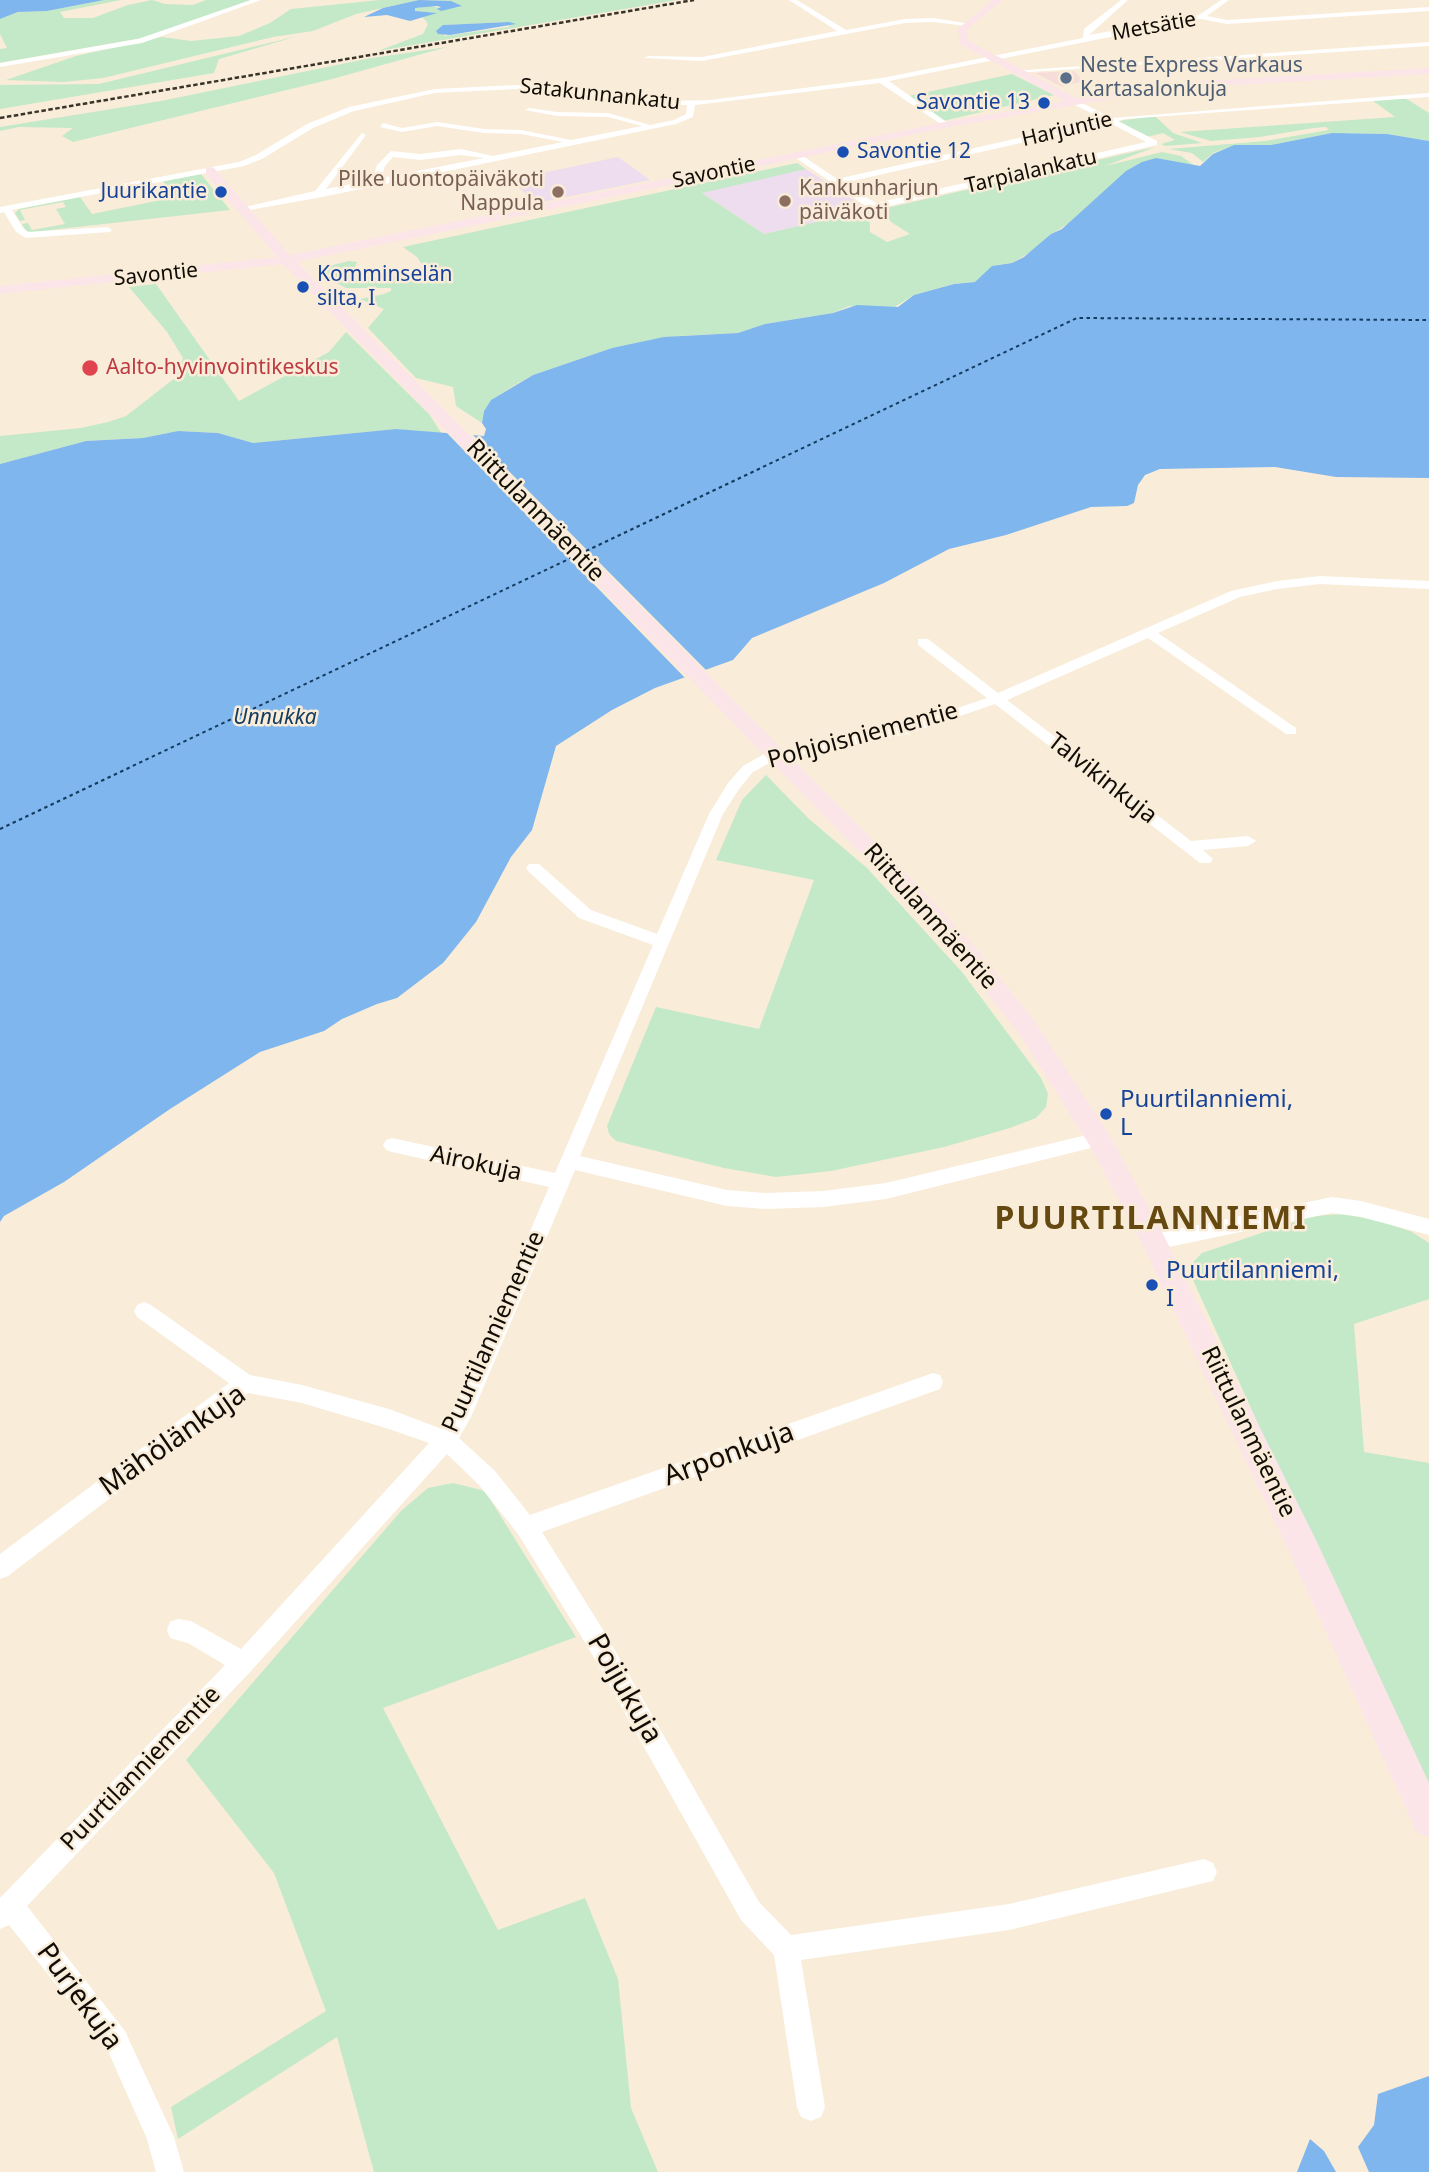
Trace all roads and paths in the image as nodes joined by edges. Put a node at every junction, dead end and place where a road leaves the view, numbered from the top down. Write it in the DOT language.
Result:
graph roads {
  1 [pos="258,0"];
  2 [pos="792,0"];
  3 [pos="998,0"];
  4 [pos="1125,0"];
  5 [pos="1226,0"];
  6 [pos="1398,0"];
  7 [pos="1429,9"];
  8 [pos="1402,11"];
  9 [pos="1201,17"];
  10 [pos="967,24"];
  11 [pos="846,33"];
  12 [pos="1089,39"];
  13 [pos="1429,44"];
  14 [pos="648,58"];
  15 [pos="990,59"];
  16 [pos="0,65"];
  17 [pos="1015,71"];
  18 [pos="1429,71"];
  19 [pos="881,80"];
  20 [pos="1429,95"];
  21 [pos="1072,100"];
  22 [pos="691,104"];
  23 [pos="529,110"];
  24 [pos="1111,120"];
  25 [pos="383,125"];
  26 [pos="945,125"];
  27 [pos="653,127"];
  28 [pos="362,135"];
  29 [pos="574,142"];
  30 [pos="797,156"];
  31 [pos="500,158"];
  32 [pos="210,170"];
  33 [pos="835,182"];
  34 [pos="375,183"];
  35 [pos="317,195"];
  36 [pos="244,208"];
  37 [pos="4,209"];
  38 [pos="107,230"];
  39 [pos="288,261"];
  40 [pos="0,290"];
  41 [pos="1429,585"];
  42 [pos="1148,632"];
  43 [pos="923,642"];
  44 [pos="999,698"];
  45 [pos="1291,731"];
  46 [pos="1248,841"];
  47 [pos="1188,846"];
  48 [pos="1205,859"];
  49 [pos="534,868"];
  50 [pos="662,942"];
  51 [pos="1099,1139"];
  52 [pos="392,1145"];
  53 [pos="569,1161"];
  54 [pos="560,1182"];
  55 [pos="1429,1227"];
  56 [pos="1154,1242"];
  57 [pos="144,1311"];
  58 [pos="933,1382"];
  59 [pos="245,1383"];
  60 [pos="446,1440"];
  61 [pos="526,1527"];
  62 [pos="0,1568"];
  63 [pos="178,1630"];
  64 [pos="243,1663"];
  65 [pos="1429,1821"];
  66 [pos="1204,1872"];
  67 [pos="5,1911"];
  68 [pos="786,1949"];
  69 [pos="811,2107"];
  70 [pos="170,2172"];
  1 -- 16 [label="street"];
  2 -- 11 [label="street"];
  3 -- 10 [label="street"];
  4 -- 12 [label="street"];
  5 -- 9 [label="street"];
  6 -- 8 [label="street"];
  7 -- 8 [label="street, Metsätie"];
  8 -- 9 [label="street, Metsätie"];
  9 -- 12 [label="street, Metsätie"];
  10 -- 11 [label="street"];
  10 -- 15 [label="street"];
  11 -- 14 [label="street"];
  12 -- 15 [label="street, Satakunnankatu"];
  13 -- 17 [label="street"];
  15 -- 17 [label="street"];
  15 -- 19 [label="street, Satakunnankatu"];
  17 -- 21 [label="street"];
  18 -- 21 [label="street, Savontie"];
  19 -- 22 [label="street, Satakunnankatu"];
  19 -- 26 [label="street"];
  20 -- 24 [label="street, Harjuntie"];
  21 -- 24 [label="street"];
  21 -- 26 [label="street, Savontie"];
  22 -- 27 [label="street"];
  22 -- 32 [label="street, Satakunnankatu"];
  23 -- 27 [label="street"];
  24 -- 33 [label="street, Harjuntie"];
  24 -- 33 [label="street, Tarpialankatu"];
  25 -- 29 [label="street"];
  26 -- 30 [label="street, Savontie"];
  27 -- 29 [label="street"];
  28 -- 35 [label="street"];
  29 -- 31 [label="street"];
  30 -- 33 [label="street"];
  30 -- 39 [label="street, Savontie"];
  31 -- 34 [label="street"];
  31 -- 34 [label="street"];
  32 -- 36 [label="street, Riittulanmäentie"];
  32 -- 37 [label="street, Satakunnankatu"];
  34 -- 35 [label="street"];
  35 -- 36 [label="street"];
  36 -- 39 [label="street, Riittulanmäentie"];
  37 -- 38 [label="street"];
  39 -- 40 [label="street, Savontie"];
  39 -- 51 [label="street, Riittulanmäentie"];
  41 -- 42 [label="street, Pohjoisniementie"];
  42 -- 44 [label="street, Pohjoisniementie"];
  42 -- 45 [label="street"];
  43 -- 44 [label="street, Talvikinkuja"];
  44 -- 47 [label="street, Talvikinkuja"];
  44 -- 50 [label="street, Pohjoisniementie"];
  46 -- 47 [label="street"];
  47 -- 48 [label="street, Talvikinkuja"];
  49 -- 50 [label="street"];
  50 -- 53 [label="street, Pohjoisniementie"];
  51 -- 53 [label="street"];
  51 -- 56 [label="street, Riittulanmäentie"];
  52 -- 54 [label="street, Airokuja"];
  53 -- 54 [label="street, Puurtilanniementie"];
  54 -- 60 [label="street, Puurtilanniementie"];
  55 -- 56 [label="street"];
  56 -- 65 [label="street, Riittulanmäentie"];
  57 -- 59 [label="street"];
  58 -- 61 [label="street, Arponkuja"];
  59 -- 60 [label="street, Mähölänkuja"];
  59 -- 62 [label="street, Mähölänkuja"];
  60 -- 61 [label="street, Poijukuja"];
  60 -- 64 [label="street, Puurtilanniementie"];
  61 -- 68 [label="street, Poijukuja"];
  63 -- 64 [label="street"];
  64 -- 67 [label="street, Puurtilanniementie"];
  66 -- 68 [label="street"];
  67 -- 70 [label="street, Purjekuja"];
  68 -- 69 [label="street"];
}
